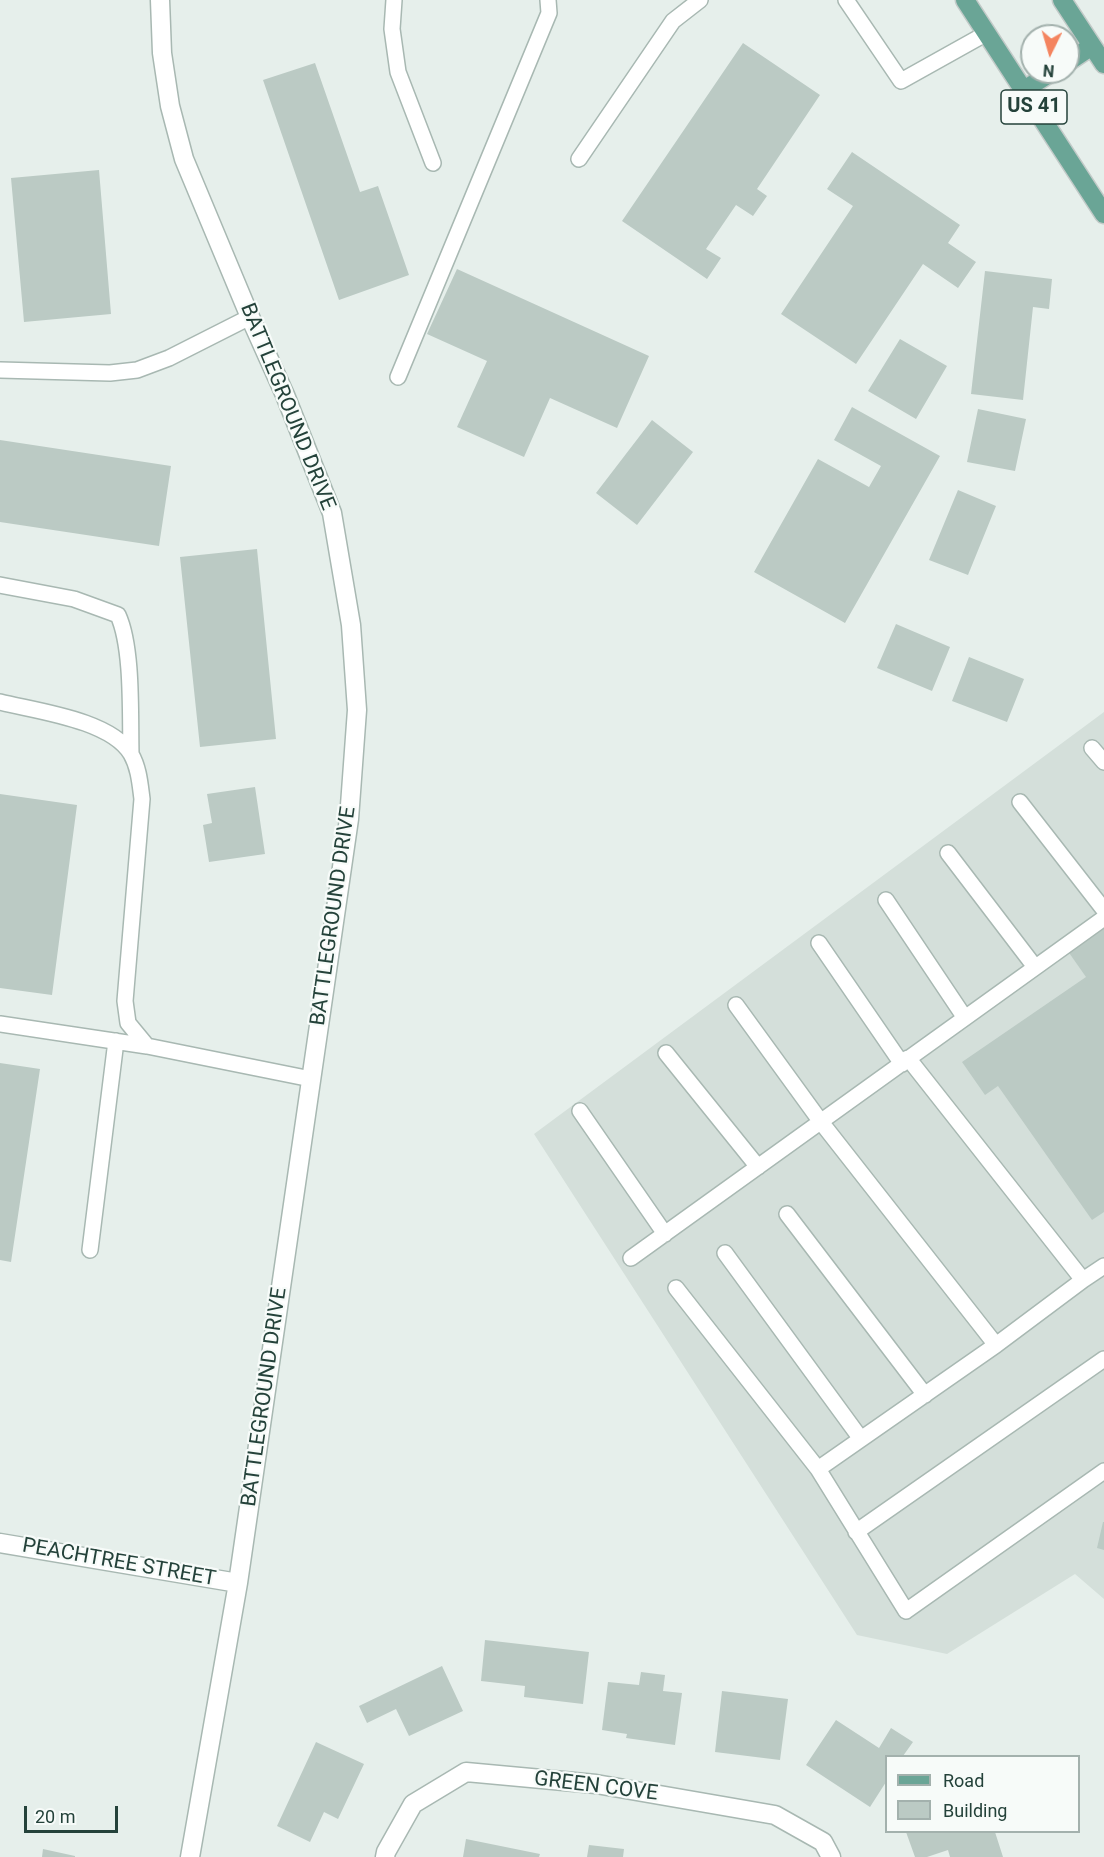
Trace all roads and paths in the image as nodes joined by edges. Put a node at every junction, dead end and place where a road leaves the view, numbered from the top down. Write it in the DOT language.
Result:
graph roads {
  1 [pos="160,0"];
  2 [pos="394,0"];
  3 [pos="548,0"];
  4 [pos="700,0"];
  5 [pos="846,0"];
  6 [pos="965,0"];
  7 [pos="1062,0"];
  8 [pos="987,33"];
  9 [pos="1098,42"];
  10 [pos="1080,54"];
  11 [pos="1104,64"];
  12 [pos="1033,84"];
  13 [pos="1024,90"];
  14 [pos="579,159"];
  15 [pos="433,163"];
  16 [pos="1104,213"];
  17 [pos="250,317"];
  18 [pos="0,370"];
  19 [pos="398,377"];
  20 [pos="0,585"];
  21 [pos="0,702"];
  22 [pos="1092,748"];
  23 [pos="131,754"];
  24 [pos="1104,762"];
  25 [pos="1020,802"];
  26 [pos="948,854"];
  27 [pos="886,900"];
  28 [pos="1104,910"];
  29 [pos="1104,918"];
  30 [pos="819,943"];
  31 [pos="1035,967"];
  32 [pos="736,1005"];
  33 [pos="965,1018"];
  34 [pos="0,1024"];
  35 [pos="116,1041"];
  36 [pos="147,1046"];
  37 [pos="666,1053"];
  38 [pos="905,1061"];
  39 [pos="311,1079"];
  40 [pos="580,1111"];
  41 [pos="821,1122"];
  42 [pos="758,1167"];
  43 [pos="787,1214"];
  44 [pos="665,1234"];
  45 [pos="90,1250"];
  46 [pos="725,1253"];
  47 [pos="631,1258"];
  48 [pos="1104,1266"];
  49 [pos="1083,1281"];
  50 [pos="676,1288"];
  51 [pos="996,1345"];
  52 [pos="1104,1359"];
  53 [pos="925,1395"];
  54 [pos="861,1439"];
  55 [pos="818,1469"];
  56 [pos="1104,1471"];
  57 [pos="856,1532"];
  58 [pos="0,1544"];
  59 [pos="238,1583"];
  60 [pos="190,1857"];
  61 [pos="385,1857"];
  62 [pos="831,1857"];
  1 -- 17 [label="street, BATTLEGROUND DRIVE"];
  2 -- 15 [label="lane"];
  3 -- 19 [label="lane"];
  4 -- 14 [label="lane"];
  5 -- 8 [label="lane"];
  6 -- 8 [label="main road, US 41"];
  7 -- 9 [label="main road"];
  8 -- 13 [label="main road, US 41"];
  9 -- 10 [label="main road"];
  9 -- 11 [label="main road"];
  12 -- 13 [label="main road"];
  13 -- 16 [label="main road, US 41"];
  17 -- 18 [label="lane"];
  17 -- 39 [label="street, BATTLEGROUND DRIVE"];
  20 -- 23 [label="lane"];
  21 -- 23 [label="lane"];
  22 -- 24 [label="lane"];
  23 -- 36 [label="lane"];
  25 -- 28 [label="lane"];
  26 -- 31 [label="lane"];
  27 -- 33 [label="lane"];
  29 -- 31 [label="lane"];
  30 -- 38 [label="lane"];
  31 -- 33 [label="lane"];
  32 -- 41 [label="lane"];
  33 -- 38 [label="lane"];
  34 -- 35 [label="lane"];
  35 -- 36 [label="lane"];
  35 -- 45 [label="lane"];
  36 -- 39 [label="lane"];
  37 -- 42 [label="lane"];
  38 -- 41 [label="lane"];
  38 -- 49 [label="lane"];
  39 -- 59 [label="street, BATTLEGROUND DRIVE"];
  40 -- 44 [label="lane"];
  41 -- 42 [label="lane"];
  41 -- 51 [label="lane"];
  42 -- 44 [label="lane"];
  43 -- 53 [label="lane"];
  44 -- 47 [label="lane"];
  46 -- 54 [label="lane"];
  48 -- 49 [label="lane"];
  49 -- 51 [label="lane"];
  50 -- 55 [label="lane"];
  51 -- 53 [label="lane"];
  52 -- 57 [label="lane"];
  53 -- 54 [label="lane"];
  54 -- 55 [label="lane"];
  55 -- 57 [label="lane"];
  56 -- 57 [label="lane"];
  58 -- 59 [label="street, PEACHTREE STREET"];
  59 -- 60 [label="street, BATTLEGROUND DRIVE"];
  61 -- 62 [label="street, GREEN COVE"];
}
